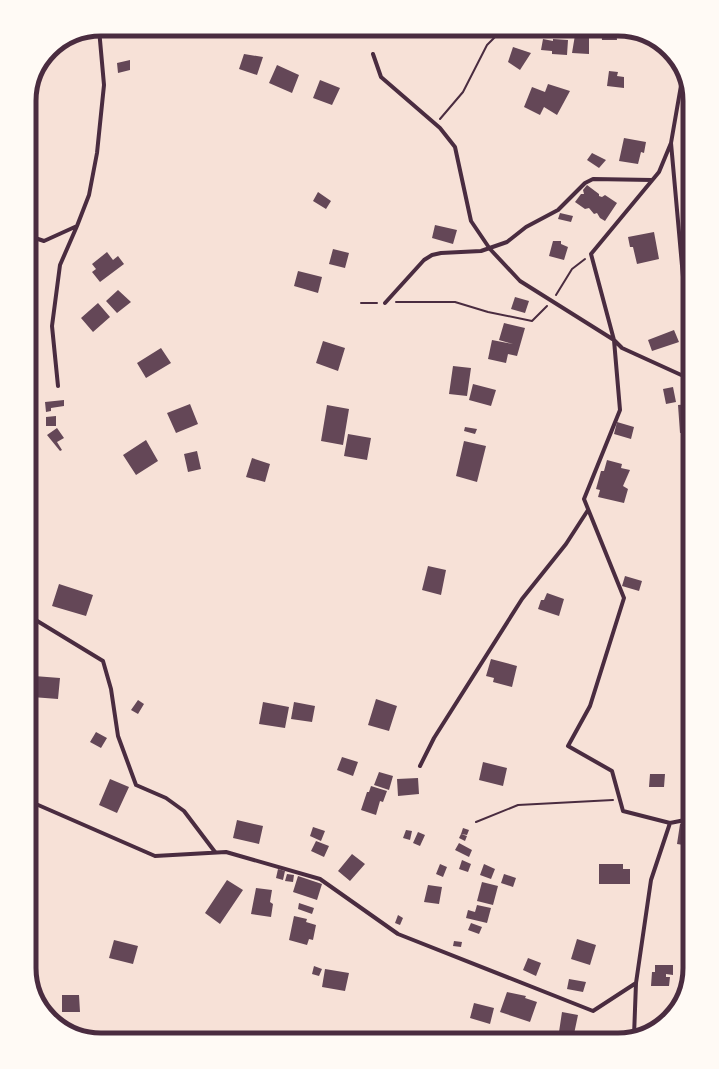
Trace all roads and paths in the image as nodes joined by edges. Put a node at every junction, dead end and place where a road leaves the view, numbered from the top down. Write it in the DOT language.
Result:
graph roads {
  1 [pos="100,36"];
  2 [pos="496,36"];
  3 [pos="373,54"];
  4 [pos="681,85"];
  5 [pos="435,124"];
  6 [pos="671,143"];
  7 [pos="652,180"];
  8 [pos="78,226"];
  9 [pos="36,238"];
  10 [pos="490,249"];
  11 [pos="591,254"];
  12 [pos="683,277"];
  13 [pos="552,301"];
  14 [pos="361,303"];
  15 [pos="384,303"];
  16 [pos="614,340"];
  17 [pos="683,376"];
  18 [pos="58,386"];
  19 [pos="588,510"];
  20 [pos="36,620"];
  21 [pos="420,766"];
  22 [pos="620,799"];
  23 [pos="36,804"];
  24 [pos="683,820"];
  25 [pos="476,822"];
  26 [pos="670,823"];
  27 [pos="215,852"];
  28 [pos="636,983"];
  29 [pos="634,1031"];
  1 -- 8 [label="street"];
  2 -- 5 [label="path"];
  3 -- 5 [label="street"];
  4 -- 6 [label="street"];
  5 -- 10 [label="street"];
  6 -- 7 [label="street"];
  6 -- 12 [label="street"];
  7 -- 10 [label="street"];
  7 -- 11 [label="street"];
  8 -- 9 [label="street"];
  8 -- 18 [label="street"];
  10 -- 13 [label="street"];
  10 -- 15 [label="street"];
  11 -- 13 [label="path"];
  11 -- 16 [label="street"];
  13 -- 15 [label="path"];
  13 -- 16 [label="street"];
  14 -- 15 [label="path"];
  16 -- 17 [label="street"];
  16 -- 19 [label="street"];
  19 -- 21 [label="street"];
  19 -- 22 [label="street"];
  20 -- 27 [label="street"];
  22 -- 25 [label="path"];
  22 -- 26 [label="street"];
  23 -- 27 [label="street"];
  24 -- 26 [label="street"];
  26 -- 28 [label="street"];
  27 -- 28 [label="street"];
  28 -- 29 [label="street"];
}
